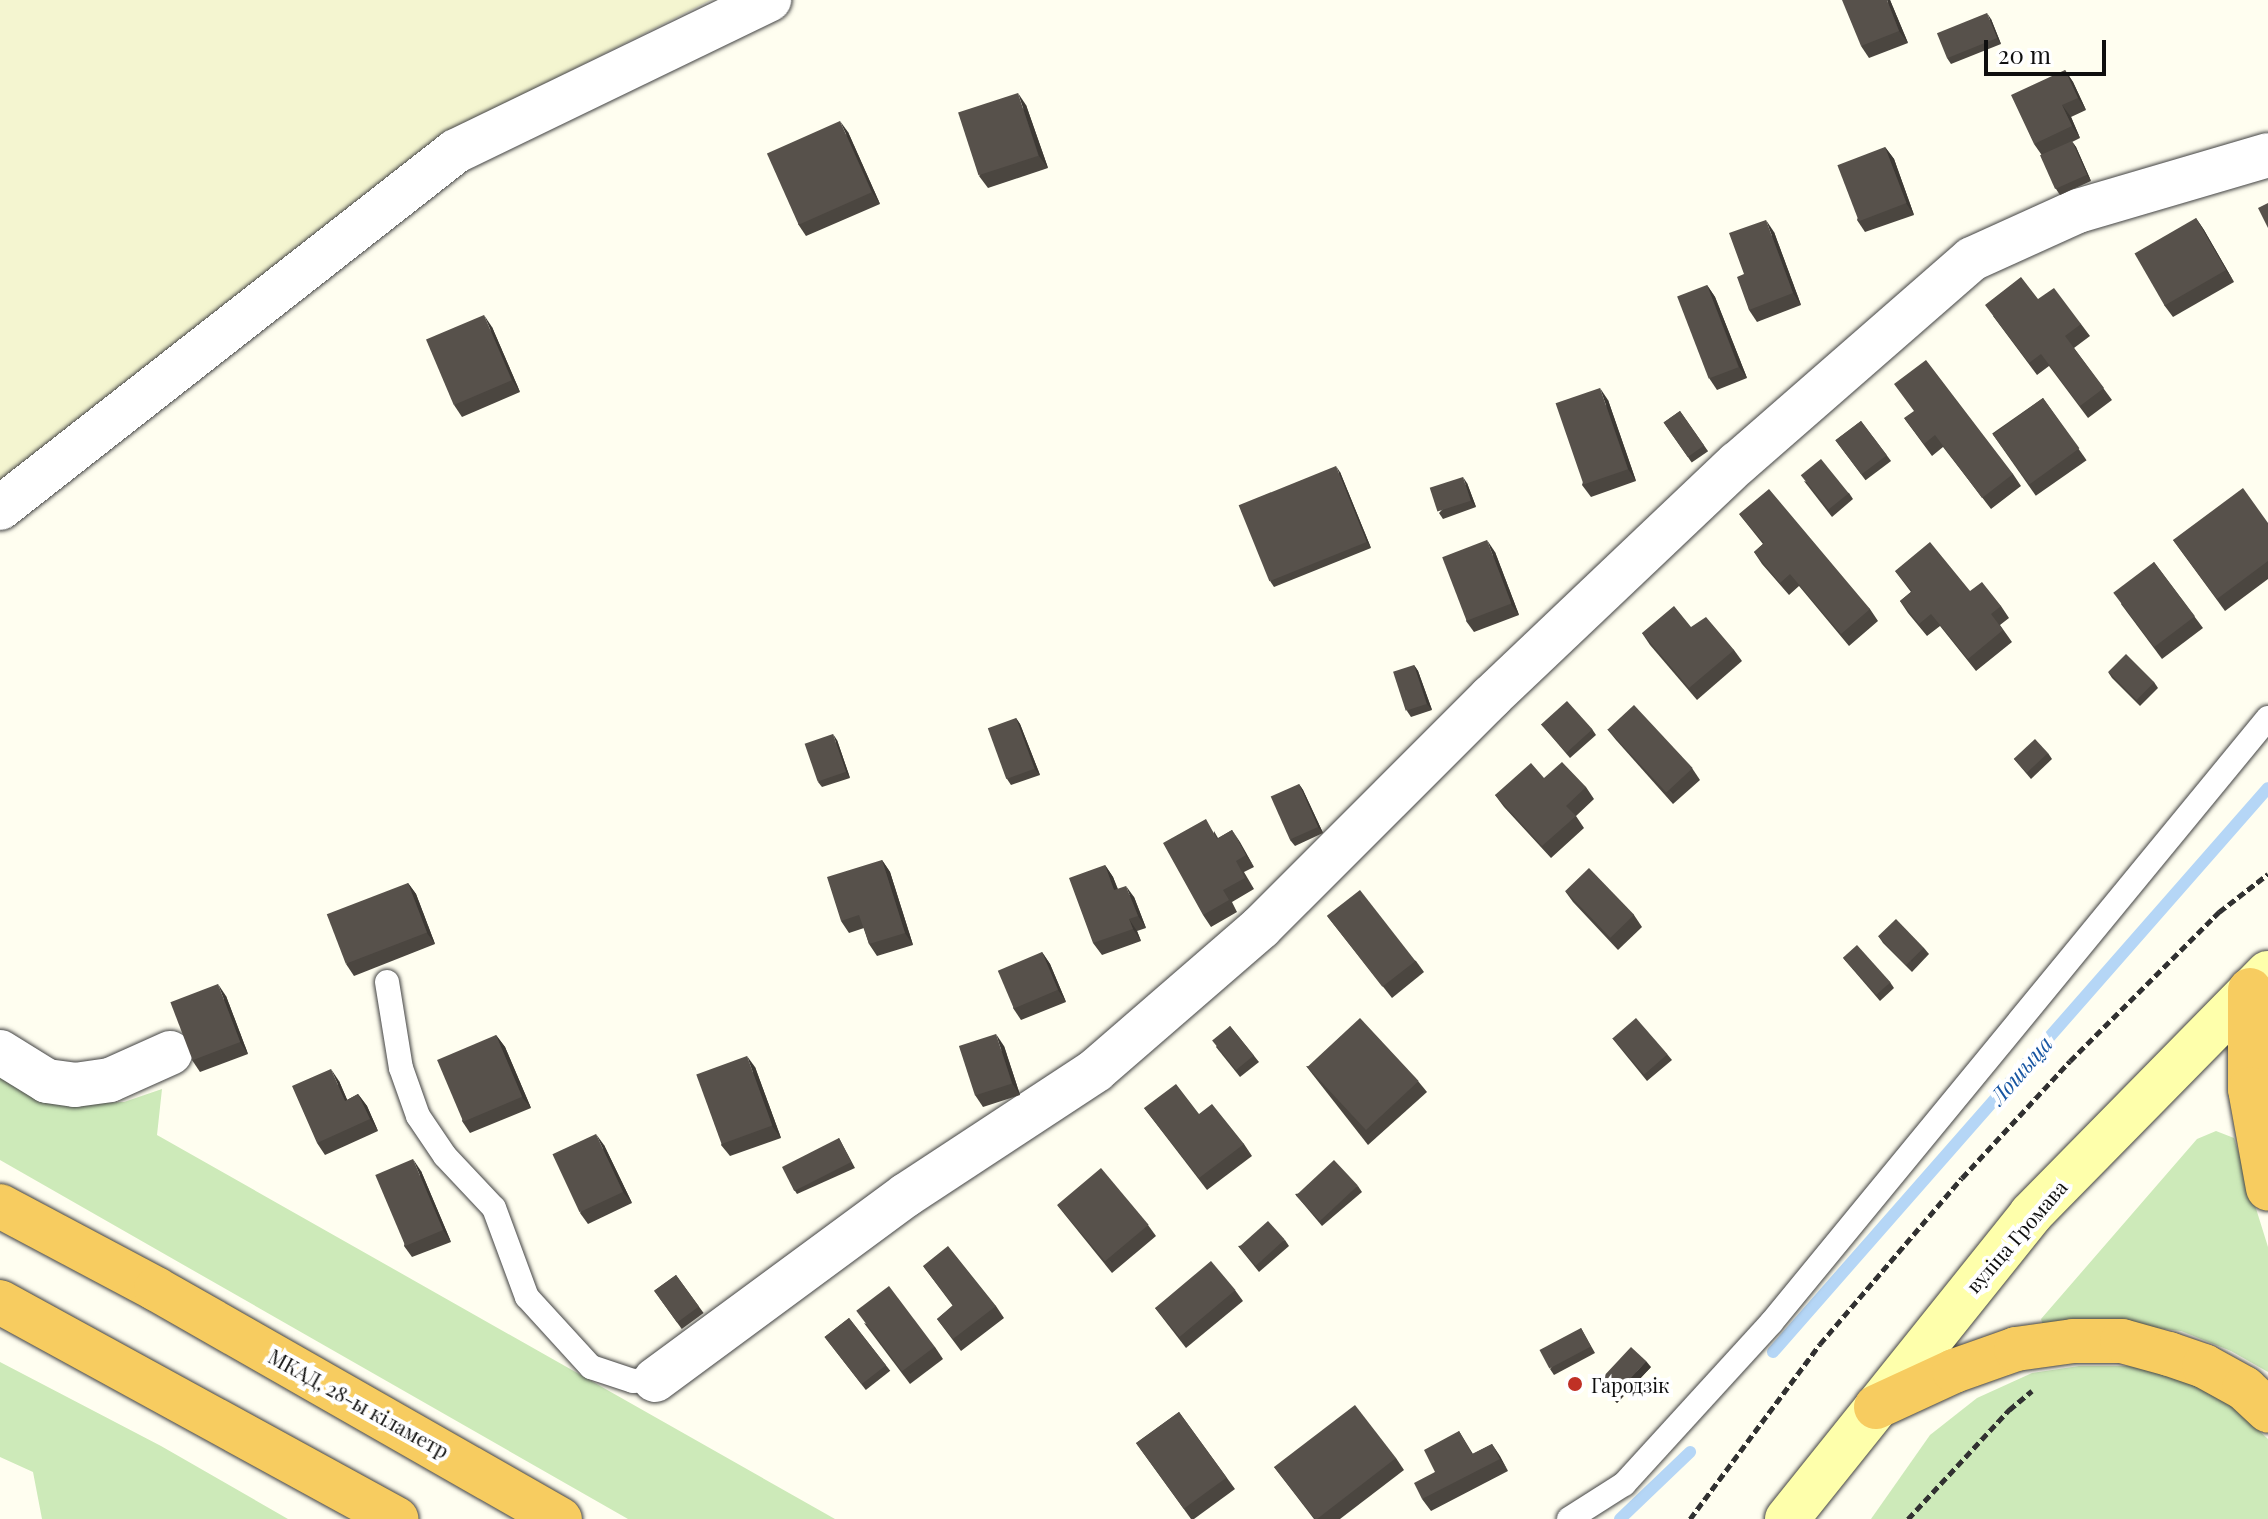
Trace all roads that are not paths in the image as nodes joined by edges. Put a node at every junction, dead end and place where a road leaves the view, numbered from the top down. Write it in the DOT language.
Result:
graph roads {
  1 [pos="769,0"];
  2 [pos="2268,155"];
  3 [pos="0,508"];
  4 [pos="2268,718"];
  5 [pos="387,982"];
  6 [pos="2262,992"];
  7 [pos="0,1052"];
  8 [pos="170,1053"];
  9 [pos="2268,1188"];
  10 [pos="0,1206"];
  11 [pos="0,1302"];
  12 [pos="655,1380"];
  13 [pos="1876,1407"];
  14 [pos="2268,1410"];
  15 [pos="397,1519"];
  16 [pos="560,1519"];
  17 [pos="1569,1519"];
  18 [pos="1787,1519"];
  1 -- 3 [label="street"];
  2 -- 12 [label="street"];
  4 -- 17 [label="lane"];
  5 -- 12 [label="lane"];
  6 -- 9 [label="highway"];
  6 -- 13 [label="main road, вуліца Громава"];
  7 -- 8 [label="street"];
  10 -- 16 [label="highway, МКАД, 28-ы кіламетр"];
  11 -- 15 [label="highway"];
  13 -- 14 [label="highway"];
  13 -- 18 [label="main road, вуліца Громава"];
}
